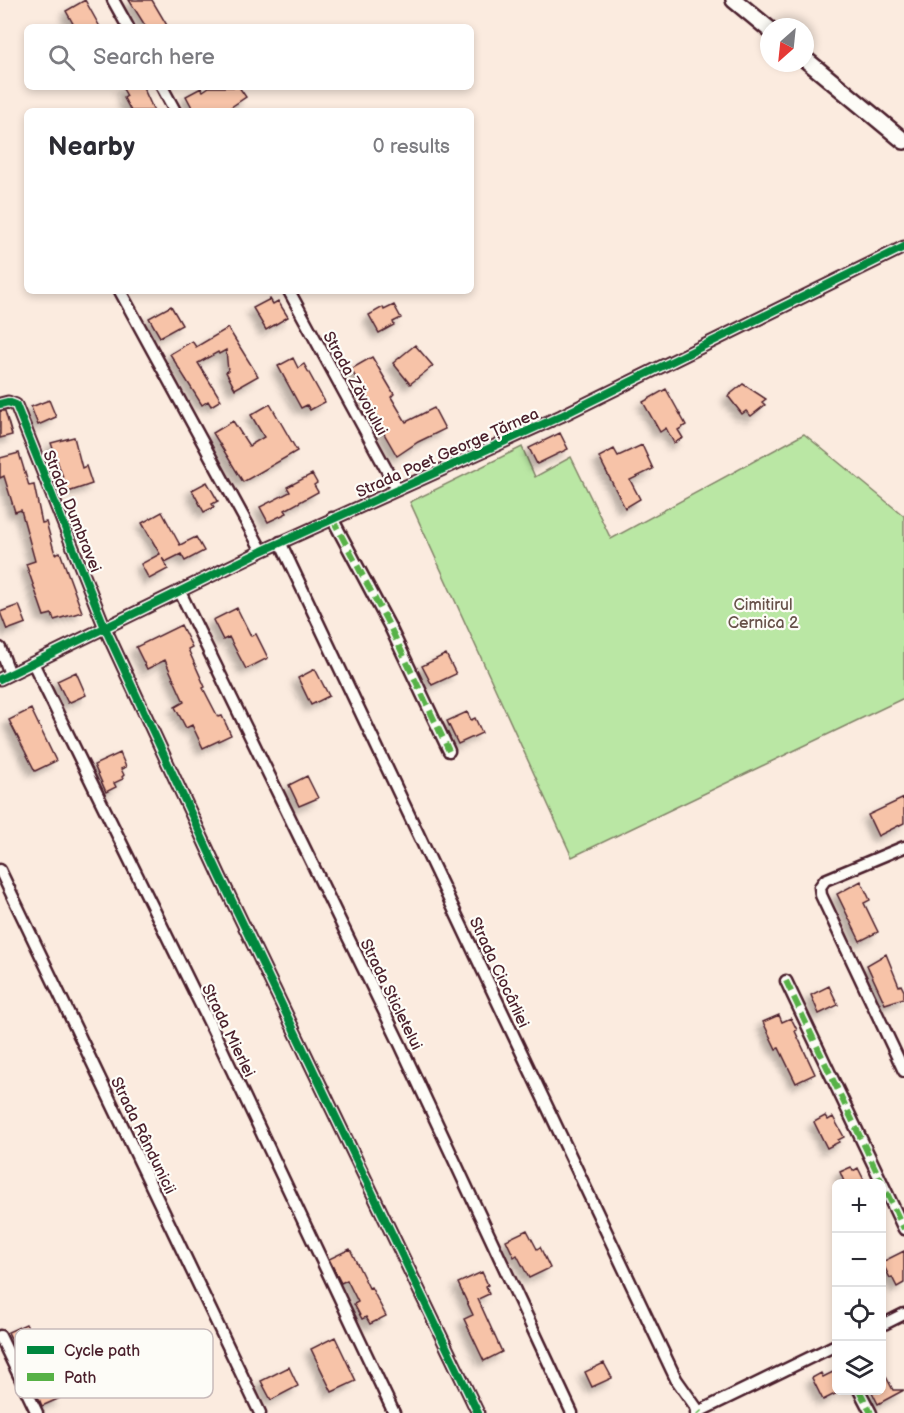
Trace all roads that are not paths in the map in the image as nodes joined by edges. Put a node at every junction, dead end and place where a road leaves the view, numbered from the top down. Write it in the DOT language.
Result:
graph roads {
  1 [pos="113,0"];
  2 [pos="734,0"];
  3 [pos="760,22"];
  4 [pos="126,24"];
  5 [pos="814,66"];
  6 [pos="164,90"];
  7 [pos="173,108"];
  8 [pos="904,141"];
  9 [pos="904,247"];
  10 [pos="122,294"];
  11 [pos="291,294"];
  12 [pos="0,404"];
  13 [pos="397,489"];
  14 [pos="332,519"];
  15 [pos="280,542"];
  16 [pos="262,551"];
  17 [pos="180,592"];
  18 [pos="105,628"];
  19 [pos="0,648"];
  20 [pos="33,663"];
  21 [pos="5,677"];
  22 [pos="449,751"];
  23 [pos="904,847"];
  24 [pos="0,870"];
  25 [pos="786,981"];
  26 [pos="904,1071"];
  27 [pos="904,1229"];
  28 [pos="904,1314"];
  29 [pos="886,1322"];
  30 [pos="0,1336"];
  31 [pos="832,1348"];
  32 [pos="15,1367"];
  33 [pos="862,1395"];
  34 [pos="30,1398"];
  35 [pos="37,1413"];
  36 [pos="260,1413"];
  37 [pos="394,1413"];
  38 [pos="478,1413"];
  39 [pos="572,1413"];
  40 [pos="698,1413"];
  41 [pos="871,1413"];
  1 -- 4 [label="street"];
  2 -- 3 [label="main road"];
  5 -- 8 [label="main road"];
  6 -- 7 [label="street"];
  9 -- 13 [label="street, Strada Poet George Țărnea"];
  10 -- 16 [label="street"];
  11 -- 13 [label="street, Strada Zăvoiului"];
  12 -- 18 [label="street, Strada Dumbravei"];
  13 -- 14 [label="street, Strada Poet George Țărnea"];
  14 -- 15 [label="street, Strada Poet George Țărnea"];
  14 -- 22 [label="street"];
  15 -- 16 [label="street, Strada Poet George Țărnea"];
  15 -- 40 [label="street, Strada Ciocârliei"];
  16 -- 17 [label="street, Strada Poet George Țărnea"];
  17 -- 18 [label="street, Strada Poet George Țărnea"];
  17 -- 39 [label="street, Strada Sticletelui"];
  18 -- 20 [label="street, Strada Poet George Țărnea"];
  18 -- 38 [label="street, Strada Dumbravei"];
  19 -- 21 [label="street"];
  20 -- 21 [label="street, Strada Poet George Țărnea"];
  20 -- 37 [label="street, Strada Mierlei"];
  23 -- 26 [label="street"];
  24 -- 36 [label="street, Strada Rândunicii"];
  25 -- 27 [label="street"];
  28 -- 29 [label="street"];
  30 -- 32 [label="street"];
  31 -- 40 [label="street"];
  33 -- 41 [label="street"];
  34 -- 35 [label="street"];
}
